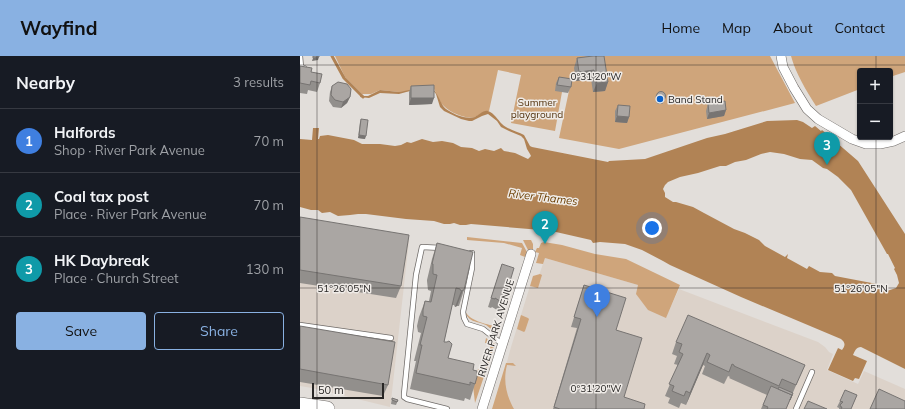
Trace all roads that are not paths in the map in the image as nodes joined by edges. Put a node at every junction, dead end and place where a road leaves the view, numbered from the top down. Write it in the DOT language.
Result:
graph roads {
  1 [pos="300,56"];
  2 [pos="781,56"];
  3 [pos="308,70"];
  4 [pos="905,136"];
  5 [pos="444,249"];
  6 [pos="465,252"];
  7 [pos="531,254"];
  8 [pos="300,325"];
  9 [pos="390,338"];
  10 [pos="502,344"];
  11 [pos="812,372"];
  12 [pos="300,404"];
  13 [pos="327,409"];
  14 [pos="447,409"];
  15 [pos="482,409"];
  16 [pos="796,409"];
  1 -- 3 [label="lane"];
  2 -- 4 [label="street"];
  5 -- 14 [label="lane"];
  6 -- 10 [label="lane"];
  7 -- 10 [label="street, RIVER PARK AVENUE"];
  8 -- 9 [label="lane"];
  10 -- 15 [label="street, RIVER PARK AVENUE"];
  11 -- 16 [label="lane"];
  12 -- 13 [label="main road"];
}
